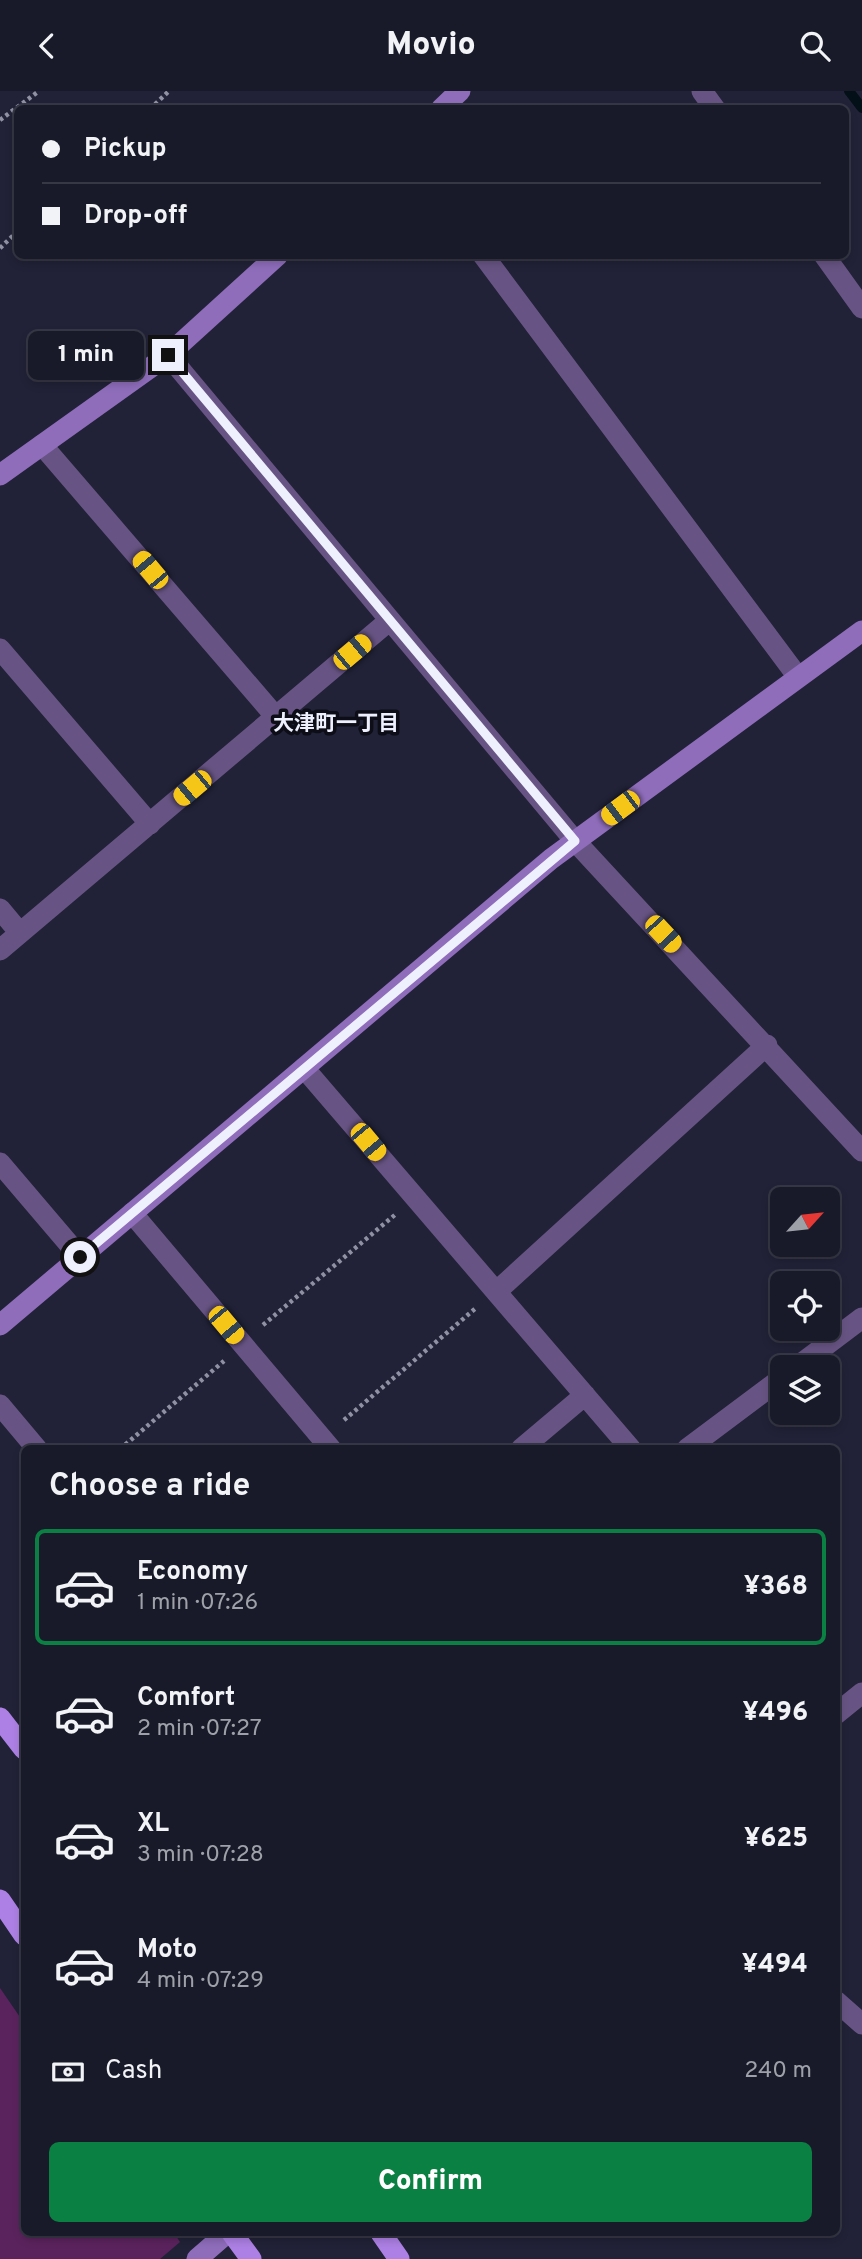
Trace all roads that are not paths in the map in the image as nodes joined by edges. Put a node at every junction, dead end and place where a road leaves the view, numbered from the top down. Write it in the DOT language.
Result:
graph roads {
  1 [pos="460,91"];
  2 [pos="445,105"];
  3 [pos="274,259"];
  4 [pos="486,259"];
  5 [pos="827,259"];
  6 [pos="862,308"];
  7 [pos="168,355"];
  8 [pos="43,445"];
  9 [pos="0,475"];
  10 [pos="390,620"];
  11 [pos="862,631"];
  12 [pos="0,649"];
  13 [pos="798,677"];
  14 [pos="275,717"];
  15 [pos="150,824"];
  16 [pos="575,841"];
  17 [pos="0,909"];
  18 [pos="20,933"];
  19 [pos="0,950"];
  20 [pos="767,1045"];
  21 [pos="304,1068"];
  22 [pos="862,1151"];
  23 [pos="0,1163"];
  24 [pos="132,1213"];
  25 [pos="80,1257"];
  26 [pos="496,1292"];
  27 [pos="862,1318"];
  28 [pos="0,1325"];
  29 [pos="813,1355"];
  30 [pos="770,1387"];
  31 [pos="585,1395"];
  32 [pos="0,1405"];
  33 [pos="34,1445"];
  34 [pos="325,1445"];
  35 [pos="526,1445"];
  36 [pos="628,1445"];
  37 [pos="692,1445"];
  38 [pos="0,1718"];
  39 [pos="21,1745"];
  40 [pos="0,1900"];
  41 [pos="21,1931"];
  42 [pos="840,2005"];
  43 [pos="862,2024"];
  44 [pos="226,2236"];
  45 [pos="232,2236"];
  46 [pos="383,2236"];
  47 [pos="197,2259"];
  48 [pos="251,2259"];
  49 [pos="399,2259"];
  1 -- 2 [label="street"];
  3 -- 7 [label="street"];
  4 -- 13 [label="street"];
  5 -- 6 [label="street"];
  7 -- 8 [label="street"];
  7 -- 10 [label="street"];
  8 -- 9 [label="street"];
  8 -- 14 [label="street"];
  10 -- 14 [label="street"];
  10 -- 16 [label="street"];
  11 -- 13 [label="street"];
  12 -- 15 [label="street"];
  13 -- 16 [label="street"];
  14 -- 15 [label="street"];
  15 -- 18 [label="street"];
  16 -- 20 [label="street"];
  16 -- 21 [label="street"];
  17 -- 18 [label="street"];
  18 -- 19 [label="street"];
  20 -- 22 [label="street"];
  20 -- 26 [label="street"];
  21 -- 24 [label="street"];
  21 -- 26 [label="street"];
  23 -- 25 [label="street"];
  24 -- 25 [label="street"];
  24 -- 34 [label="street"];
  25 -- 28 [label="street"];
  26 -- 31 [label="street"];
  27 -- 29 [label="street"];
  30 -- 37 [label="street"];
  31 -- 35 [label="street"];
  31 -- 36 [label="street"];
  32 -- 33 [label="street"];
  38 -- 39 [label="main road"];
  40 -- 41 [label="main road"];
  42 -- 43 [label="street"];
  44 -- 47 [label="street"];
  45 -- 48 [label="main road"];
  46 -- 49 [label="main road"];
}
